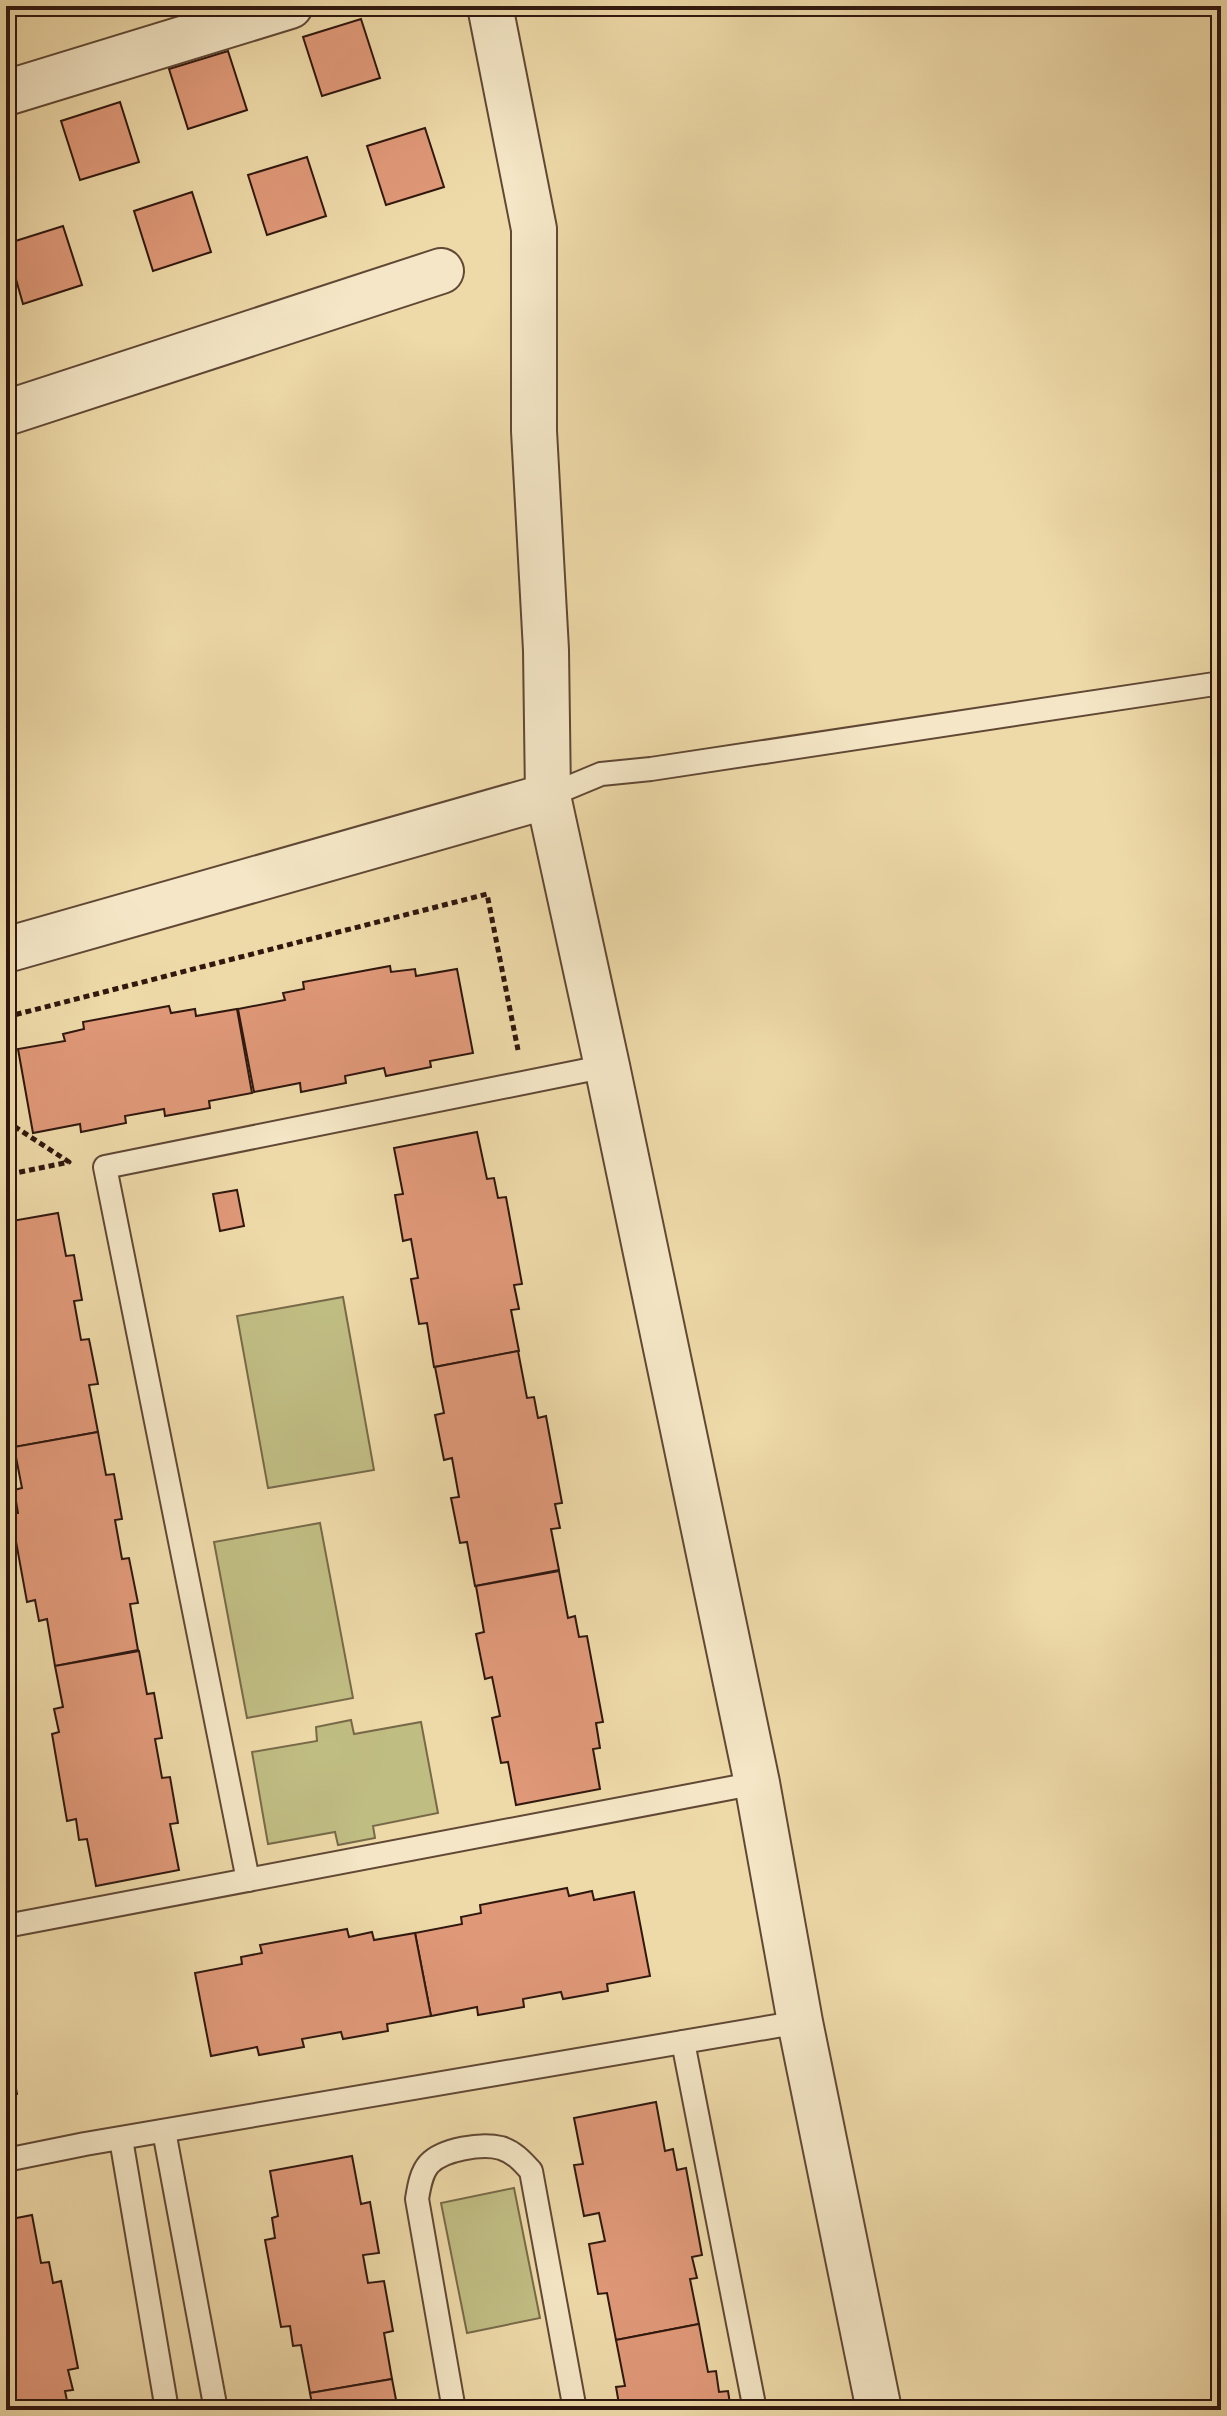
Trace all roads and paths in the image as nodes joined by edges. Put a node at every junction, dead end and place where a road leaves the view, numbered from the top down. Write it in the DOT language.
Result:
graph roads {
  1 [pos="290,6"];
  2 [pos="490,6"];
  3 [pos="1218,6"];
  4 [pos="1221,13"];
  5 [pos="6,93"];
  6 [pos="441,271"];
  7 [pos="6,413"];
  8 [pos="1221,683"];
  9 [pos="548,796"];
  10 [pos="6,950"];
  11 [pos="6,1017"];
  12 [pos="607,1066"];
  13 [pos="525,1083"];
  14 [pos="6,1121"];
  15 [pos="6,1175"];
  16 [pos="757,1783"];
  17 [pos="248,1880"];
  18 [pos="6,1926"];
  19 [pos="800,2022"];
  20 [pos="683,2042"];
  21 [pos="164,2131"];
  22 [pos="121,2139"];
  23 [pos="6,2160"];
  24 [pos="167,2410"];
  25 [pos="216,2410"];
  26 [pos="454,2410"];
  27 [pos="575,2410"];
  28 [pos="755,2410"];
  29 [pos="879,2410"];
  1 -- 5 [label="street"];
  2 -- 9 [label="street"];
  3 -- 4 [label="path"];
  6 -- 7 [label="street"];
  8 -- 9 [label="lane"];
  9 -- 10 [label="street"];
  9 -- 12 [label="street"];
  11 -- 13 [label="path"];
  12 -- 13 [label="lane"];
  12 -- 16 [label="street"];
  13 -- 17 [label="lane"];
  14 -- 15 [label="path"];
  16 -- 17 [label="lane"];
  16 -- 19 [label="street"];
  17 -- 18 [label="lane"];
  19 -- 20 [label="lane"];
  19 -- 29 [label="street"];
  20 -- 21 [label="lane"];
  20 -- 28 [label="lane"];
  21 -- 22 [label="lane"];
  21 -- 25 [label="lane"];
  22 -- 23 [label="lane"];
  22 -- 24 [label="lane"];
  26 -- 27 [label="lane"];
}
